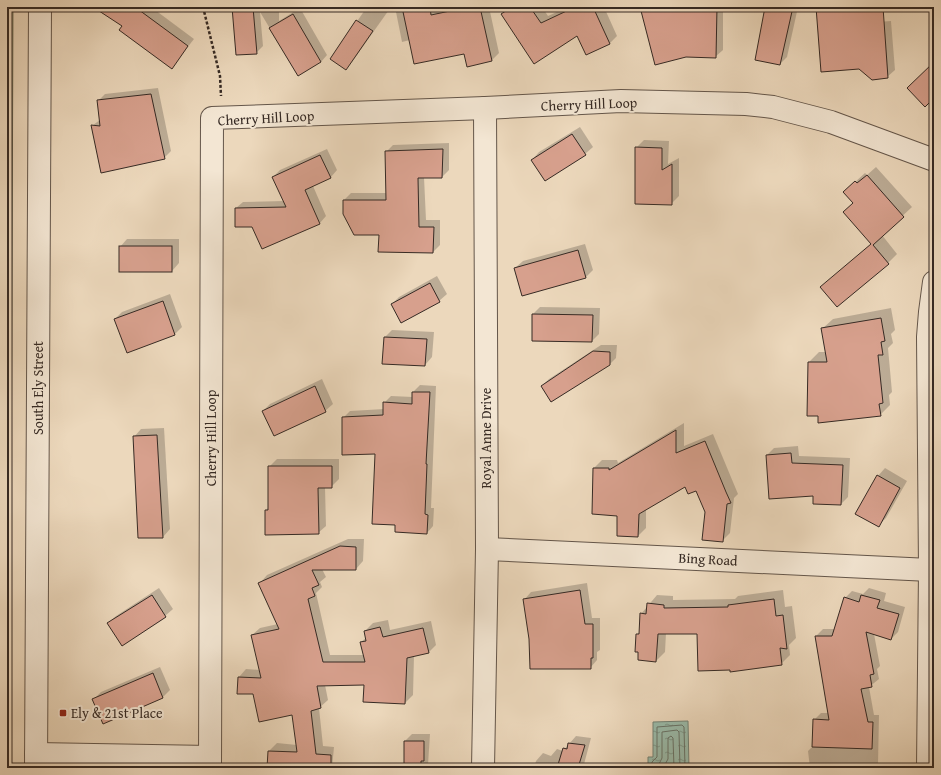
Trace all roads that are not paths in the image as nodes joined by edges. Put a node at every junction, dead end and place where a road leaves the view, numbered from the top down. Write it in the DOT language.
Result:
graph roads {
  1 [pos="40,7"];
  2 [pos="485,108"];
  3 [pos="934,160"];
  4 [pos="934,282"];
  5 [pos="487,549"];
  6 [pos="930,570"];
  7 [pos="36,761"];
  8 [pos="210,763"];
  9 [pos="483,768"];
  10 [pos="928,768"];
  1 -- 7 [label="street, South Ely Street"];
  2 -- 3 [label="street, Cherry Hill Loop"];
  2 -- 5 [label="street, Royal Anne Drive"];
  2 -- 8 [label="street, Cherry Hill Loop"];
  4 -- 6 [label="street"];
  5 -- 6 [label="street, Bing Road"];
  5 -- 9 [label="street, Royal Anne Drive"];
  6 -- 10 [label="street"];
  7 -- 8 [label="street"];
}
